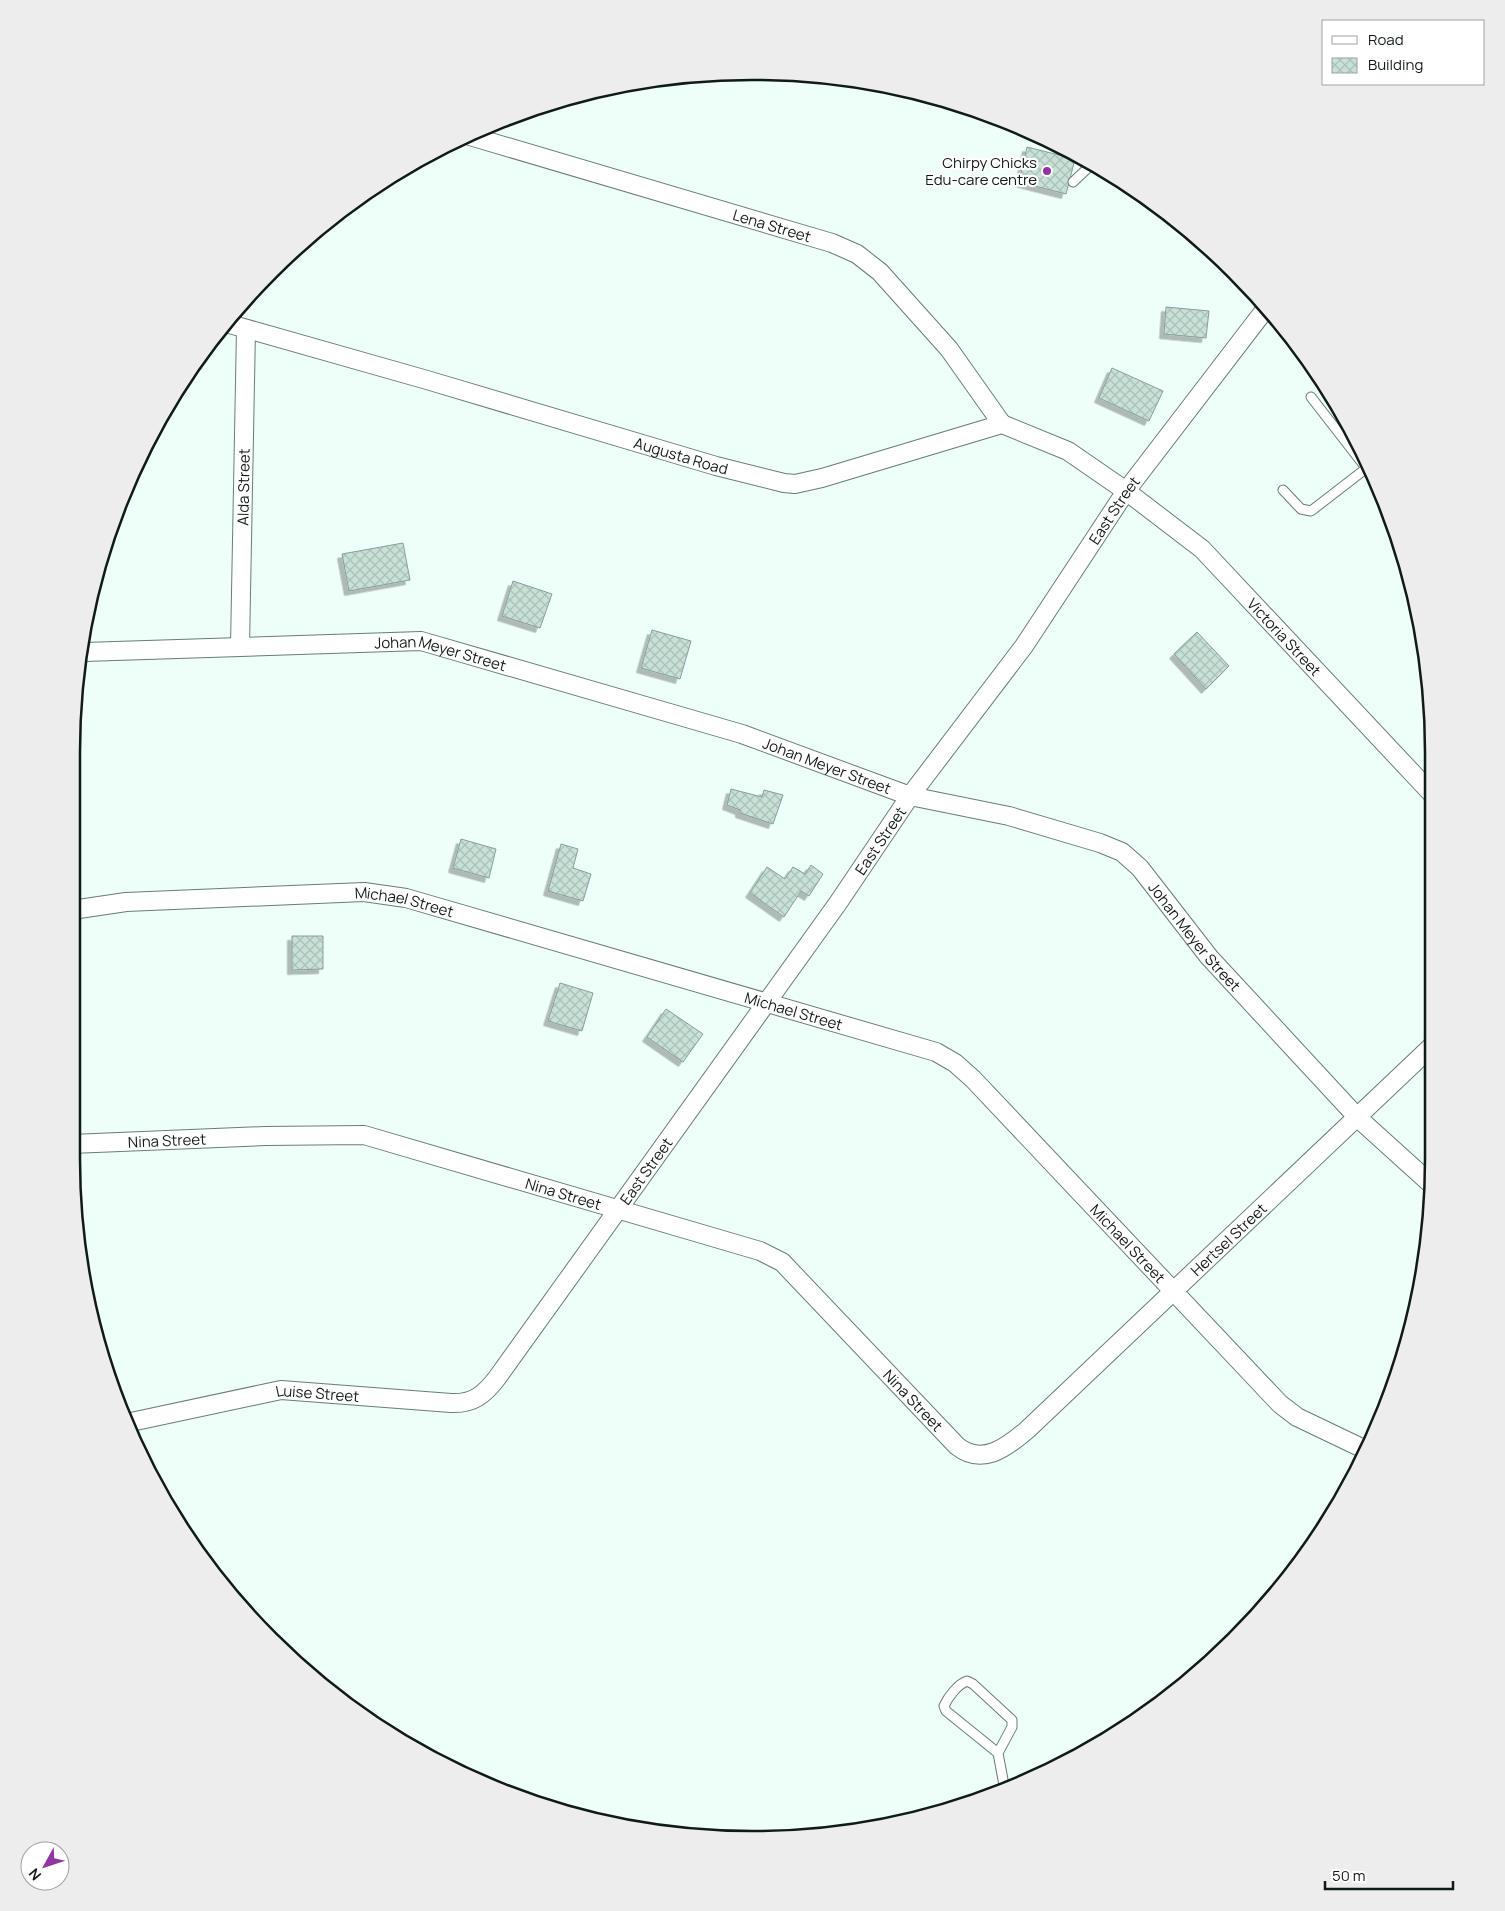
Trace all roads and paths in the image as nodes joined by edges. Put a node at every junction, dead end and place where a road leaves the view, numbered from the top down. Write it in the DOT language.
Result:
graph roads {
  1 [pos="478,138"];
  2 [pos="1087,169"];
  3 [pos="1073,182"];
  4 [pos="1262,314"];
  5 [pos="234,325"];
  6 [pos="246,329"];
  7 [pos="1311,397"];
  8 [pos="1002,424"];
  9 [pos="1354,451"];
  10 [pos="1364,472"];
  11 [pos="1283,490"];
  12 [pos="1126,491"];
  13 [pos="240,646"];
  14 [pos="88,652"];
  15 [pos="1425,788"];
  16 [pos="910,796"];
  17 [pos="80,909"];
  18 [pos="766,1004"];
  19 [pos="1425,1053"];
  20 [pos="1358,1118"];
  21 [pos="80,1144"];
  22 [pos="1425,1178"];
  23 [pos="618,1209"];
  24 [pos="1173,1292"];
  25 [pos="497,1378"];
  26 [pos="133,1421"];
  27 [pos="1360,1447"];
  28 [pos="972,1455"];
  29 [pos="998,1753"];
  30 [pos="1004,1782"];
  1 -- 8 [label="street, Lena Street"];
  2 -- 3 [label="lane"];
  4 -- 12 [label="street, East Street"];
  5 -- 6 [label="street, Augusta Road"];
  6 -- 8 [label="street, Augusta Road"];
  6 -- 13 [label="street, Alda Street"];
  7 -- 9 [label="lane"];
  8 -- 12 [label="street"];
  10 -- 11 [label="lane"];
  12 -- 15 [label="street, Victoria Street"];
  12 -- 16 [label="street, East Street"];
  13 -- 14 [label="street, Johan Meyer Street"];
  13 -- 16 [label="street, Johan Meyer Street"];
  16 -- 18 [label="street, East Street"];
  16 -- 20 [label="street, Johan Meyer Street"];
  17 -- 18 [label="street, Michael Street"];
  18 -- 23 [label="street, East Street"];
  18 -- 24 [label="street, Michael Street"];
  19 -- 20 [label="street, Hertsel Street"];
  20 -- 22 [label="street, Johan Meyer Street"];
  20 -- 24 [label="street, Hertsel Street"];
  21 -- 23 [label="street, Nina Street"];
  23 -- 25 [label="street, East Street"];
  23 -- 28 [label="street, Nina Street"];
  24 -- 27 [label="street, Michael Street"];
  24 -- 28 [label="street, Hertsel Street"];
  25 -- 26 [label="street, Luise Street"];
  29 -- 29 [label="lane"];
  29 -- 30 [label="lane"];
}
